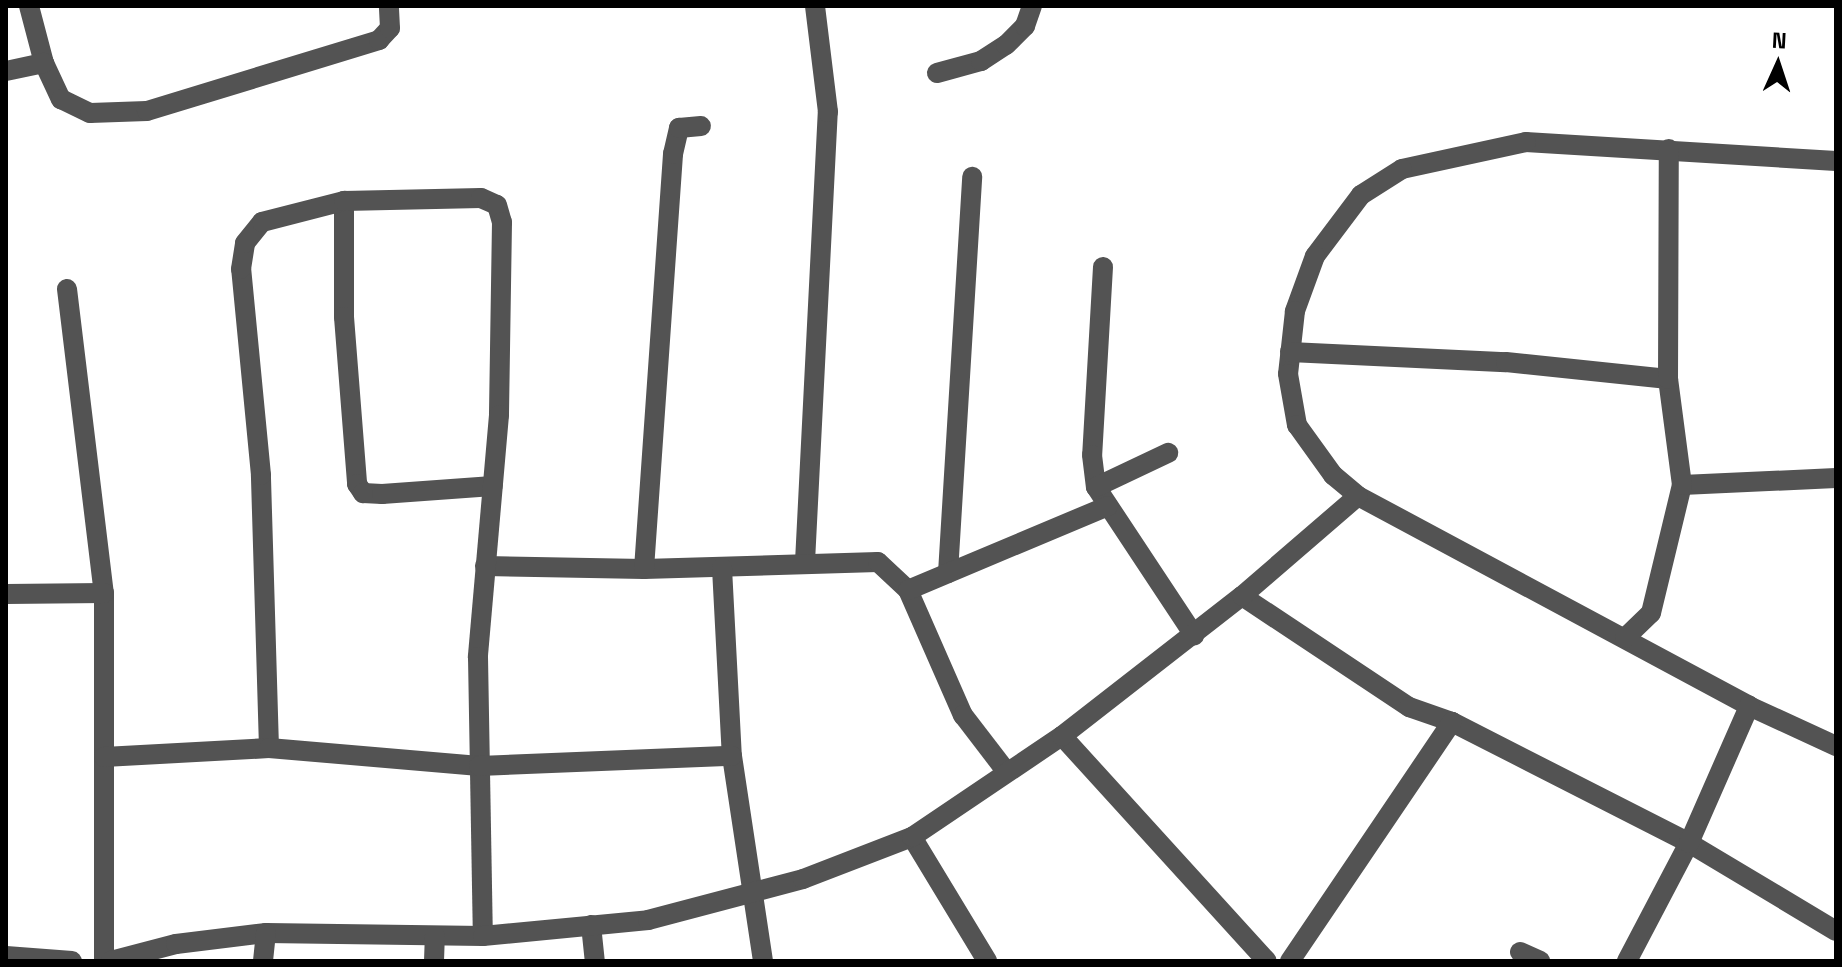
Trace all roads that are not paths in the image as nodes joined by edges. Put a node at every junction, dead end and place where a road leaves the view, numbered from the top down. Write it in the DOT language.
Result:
graph roads {
  1 [pos="29,6"];
  2 [pos="389,6"];
  3 [pos="815,6"];
  4 [pos="1032,6"];
  5 [pos="44,63"];
  6 [pos="6,71"];
  7 [pos="937,73"];
  8 [pos="701,126"];
  9 [pos="1669,149"];
  10 [pos="1836,161"];
  11 [pos="972,177"];
  12 [pos="344,201"];
  13 [pos="1103,267"];
  14 [pos="67,289"];
  15 [pos="1290,352"];
  16 [pos="1668,379"];
  17 [pos="1168,453"];
  18 [pos="1836,478"];
  19 [pos="1682,485"];
  20 [pos="493,486"];
  21 [pos="1096,487"];
  22 [pos="1358,496"];
  23 [pos="1108,506"];
  24 [pos="805,562"];
  25 [pos="485,566"];
  26 [pos="722,568"];
  27 [pos="644,569"];
  28 [pos="948,573"];
  29 [pos="908,590"];
  30 [pos="104,593"];
  31 [pos="6,594"];
  32 [pos="1242,596"];
  33 [pos="1194,635"];
  34 [pos="1625,638"];
  35 [pos="1749,706"];
  36 [pos="1452,722"];
  37 [pos="1062,736"];
  38 [pos="1836,746"];
  39 [pos="269,748"];
  40 [pos="732,756"];
  41 [pos="104,757"];
  42 [pos="479,766"];
  43 [pos="1006,771"];
  44 [pos="912,837"];
  45 [pos="1689,843"];
  46 [pos="750,893"];
  47 [pos="591,925"];
  48 [pos="1836,931"];
  49 [pos="266,933"];
  50 [pos="435,936"];
  51 [pos="483,936"];
  52 [pos="1520,952"];
  53 [pos="6,956"];
  54 [pos="72,961"];
  55 [pos="104,961"];
  56 [pos="111,961"];
  57 [pos="263,961"];
  58 [pos="434,961"];
  59 [pos="595,961"];
  60 [pos="763,961"];
  61 [pos="987,961"];
  62 [pos="1267,961"];
  63 [pos="1290,961"];
  64 [pos="1540,961"];
  65 [pos="1627,961"];
  1 -- 5 [label="street"];
  2 -- 5 [label="street"];
  3 -- 24 [label="street"];
  4 -- 7 [label="street"];
  5 -- 6 [label="street"];
  8 -- 27 [label="street"];
  9 -- 10 [label="street"];
  9 -- 15 [label="street"];
  9 -- 16 [label="street"];
  11 -- 28 [label="street"];
  12 -- 20 [label="street"];
  12 -- 20 [label="street"];
  12 -- 39 [label="street"];
  13 -- 21 [label="street"];
  14 -- 30 [label="street"];
  15 -- 16 [label="street"];
  15 -- 22 [label="street"];
  16 -- 19 [label="street"];
  17 -- 21 [label="street"];
  18 -- 19 [label="street"];
  19 -- 34 [label="street"];
  20 -- 25 [label="street"];
  21 -- 23 [label="street"];
  22 -- 32 [label="street"];
  22 -- 34 [label="street"];
  23 -- 28 [label="street"];
  23 -- 33 [label="street"];
  24 -- 26 [label="street"];
  24 -- 29 [label="street"];
  25 -- 27 [label="street"];
  25 -- 42 [label="street"];
  26 -- 27 [label="street"];
  26 -- 40 [label="street"];
  28 -- 29 [label="street"];
  29 -- 43 [label="street"];
  30 -- 31 [label="street"];
  30 -- 41 [label="street"];
  32 -- 33 [label="street"];
  32 -- 36 [label="street"];
  33 -- 37 [label="street"];
  34 -- 35 [label="street"];
  35 -- 38 [label="street"];
  35 -- 45 [label="street"];
  36 -- 45 [label="street"];
  36 -- 63 [label="street"];
  37 -- 43 [label="street"];
  37 -- 62 [label="street"];
  39 -- 41 [label="street"];
  39 -- 42 [label="street"];
  40 -- 42 [label="street"];
  40 -- 46 [label="street"];
  41 -- 55 [label="street"];
  42 -- 51 [label="street"];
  43 -- 44 [label="street"];
  44 -- 46 [label="street"];
  44 -- 61 [label="street"];
  45 -- 48 [label="street"];
  45 -- 65 [label="street"];
  46 -- 47 [label="street"];
  46 -- 60 [label="street"];
  47 -- 51 [label="street"];
  47 -- 59 [label="street"];
  49 -- 50 [label="street"];
  49 -- 56 [label="street"];
  49 -- 57 [label="street"];
  50 -- 51 [label="street"];
  50 -- 58 [label="street"];
  52 -- 64 [label="street"];
  53 -- 54 [label="street"];
}
